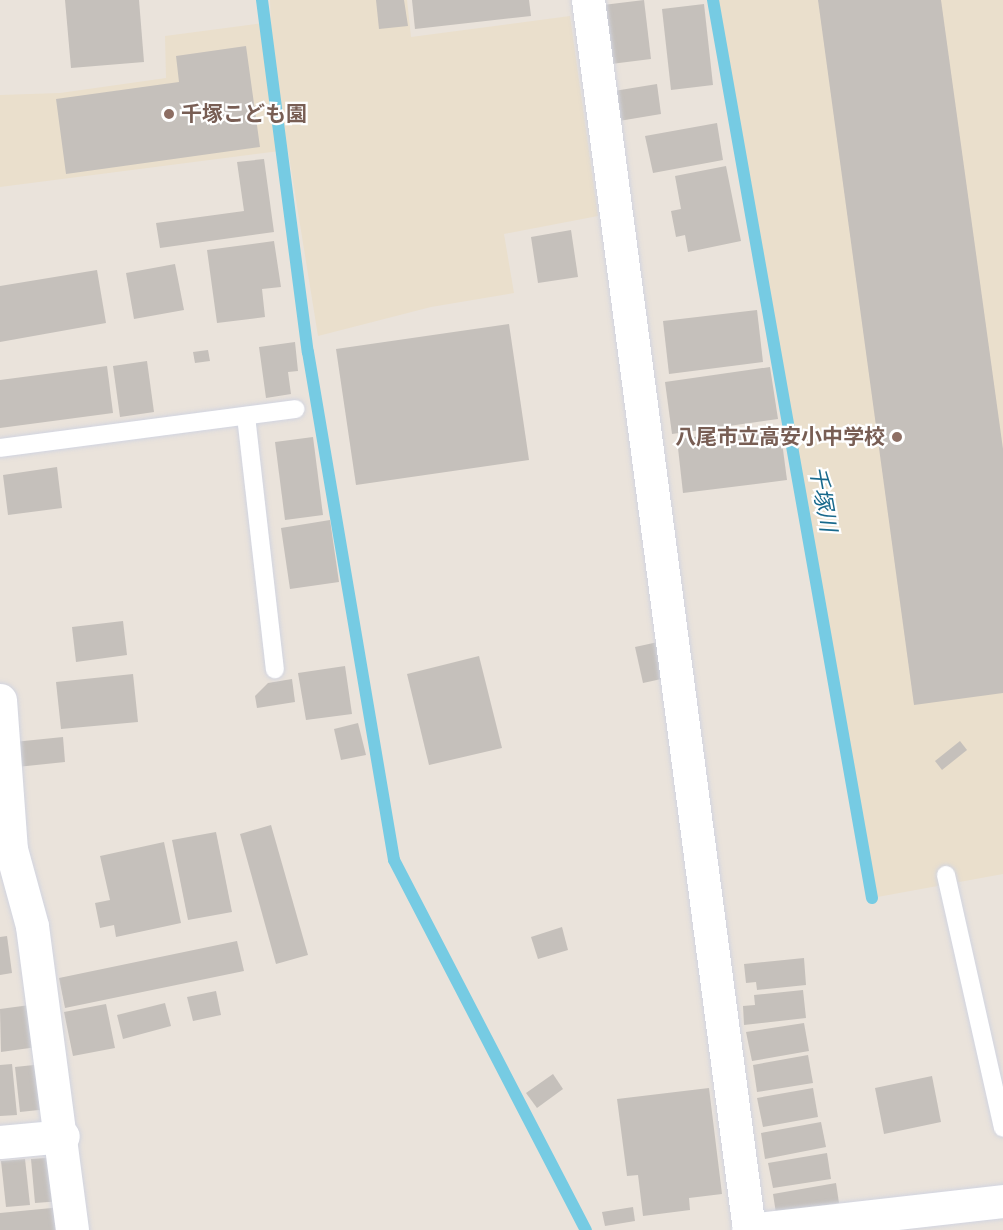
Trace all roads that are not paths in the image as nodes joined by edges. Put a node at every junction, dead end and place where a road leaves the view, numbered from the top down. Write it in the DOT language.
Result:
graph roads {
  1 [pos="588,0"];
  2 [pos="295,409"];
  3 [pos="246,416"];
  4 [pos="0,448"];
  5 [pos="275,669"];
  6 [pos="0,700"];
  7 [pos="946,875"];
  8 [pos="1003,1128"];
  9 [pos="63,1136"];
  10 [pos="0,1142"];
  11 [pos="1003,1202"];
  12 [pos="865,1223"];
  13 [pos="72,1230"];
  14 [pos="748,1230"];
  1 -- 14 [label="street"];
  2 -- 3 [label="lane"];
  3 -- 4 [label="lane"];
  3 -- 5 [label="lane"];
  6 -- 9 [label="street"];
  7 -- 8 [label="lane"];
  9 -- 10 [label="street"];
  9 -- 13 [label="street"];
  11 -- 12 [label="street"];
  12 -- 14 [label="street"];
}
